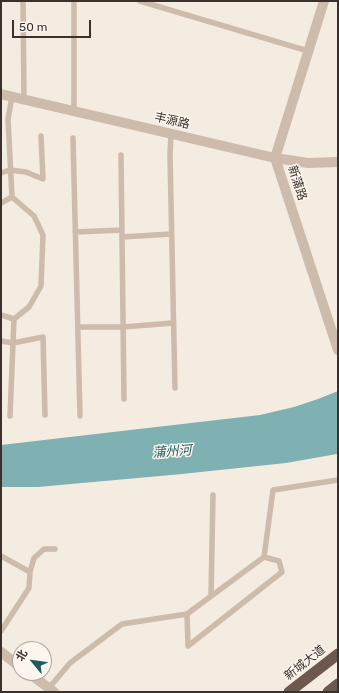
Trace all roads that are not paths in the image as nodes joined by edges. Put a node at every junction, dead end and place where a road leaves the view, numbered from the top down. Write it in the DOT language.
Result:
graph roads {
  1 [pos="23,1"];
  2 [pos="74,1"];
  3 [pos="140,1"];
  4 [pos="324,1"];
  5 [pos="308,51"];
  6 [pos="1,94"];
  7 [pos="12,97"];
  8 [pos="24,99"];
  9 [pos="74,111"];
  10 [pos="171,134"];
  11 [pos="41,136"];
  12 [pos="73,138"];
  13 [pos="121,155"];
  14 [pos="275,158"];
  15 [pos="338,162"];
  16 [pos="10,170"];
  17 [pos="1,173"];
  18 [pos="12,197"];
  19 [pos="1,203"];
  20 [pos="122,230"];
  21 [pos="75,232"];
  22 [pos="171,234"];
  23 [pos="122,237"];
  24 [pos="1,315"];
  25 [pos="14,319"];
  26 [pos="173,323"];
  27 [pos="78,327"];
  28 [pos="124,327"];
  29 [pos="1,341"];
  30 [pos="13,343"];
  31 [pos="338,350"];
  32 [pos="175,388"];
  33 [pos="124,399"];
  34 [pos="45,415"];
  35 [pos="10,416"];
  36 [pos="80,416"];
  37 [pos="338,480"];
  38 [pos="213,495"];
  39 [pos="55,549"];
  40 [pos="1,556"];
  41 [pos="264,557"];
  42 [pos="30,572"];
  43 [pos="211,596"];
  44 [pos="187,614"];
  45 [pos="1,631"];
  46 [pos="1,652"];
  47 [pos="338,654"];
  48 [pos="12,661"];
  49 [pos="40,681"];
  50 [pos="338,684"];
  51 [pos="52,690"];
  52 [pos="289,692"];
  53 [pos="328,692"];
  1 -- 8 [label="lane"];
  2 -- 9 [label="lane"];
  3 -- 5 [label="lane"];
  4 -- 5 [label="street, 新蒲路"];
  5 -- 14 [label="street, 新蒲路"];
  6 -- 7 [label="street, 丰源路"];
  7 -- 8 [label="street, 丰源路"];
  7 -- 16 [label="lane"];
  8 -- 9 [label="street, 丰源路"];
  9 -- 10 [label="street, 丰源路"];
  10 -- 14 [label="street, 丰源路"];
  10 -- 22 [label="lane"];
  11 -- 16 [label="lane"];
  12 -- 21 [label="lane"];
  13 -- 20 [label="lane"];
  14 -- 15 [label="street, 丰源路"];
  14 -- 31 [label="street, 新蒲路"];
  16 -- 17 [label="lane"];
  16 -- 18 [label="lane"];
  18 -- 19 [label="lane"];
  18 -- 25 [label="lane"];
  20 -- 21 [label="lane"];
  20 -- 23 [label="lane"];
  21 -- 27 [label="lane"];
  22 -- 23 [label="lane"];
  22 -- 26 [label="lane"];
  23 -- 28 [label="lane"];
  24 -- 25 [label="lane"];
  25 -- 30 [label="lane"];
  26 -- 28 [label="lane"];
  26 -- 32 [label="lane"];
  27 -- 28 [label="lane"];
  27 -- 36 [label="lane"];
  28 -- 33 [label="lane"];
  29 -- 30 [label="lane"];
  30 -- 34 [label="lane"];
  30 -- 35 [label="lane"];
  37 -- 41 [label="lane"];
  38 -- 43 [label="lane"];
  39 -- 42 [label="lane"];
  40 -- 42 [label="lane"];
  41 -- 43 [label="lane"];
  41 -- 44 [label="lane"];
  42 -- 45 [label="lane"];
  43 -- 44 [label="lane"];
  44 -- 51 [label="lane"];
  46 -- 48 [label="street"];
  47 -- 52 [label="highway, 新城大道"];
  49 -- 51 [label="street"];
  50 -- 53 [label="highway"];
}
